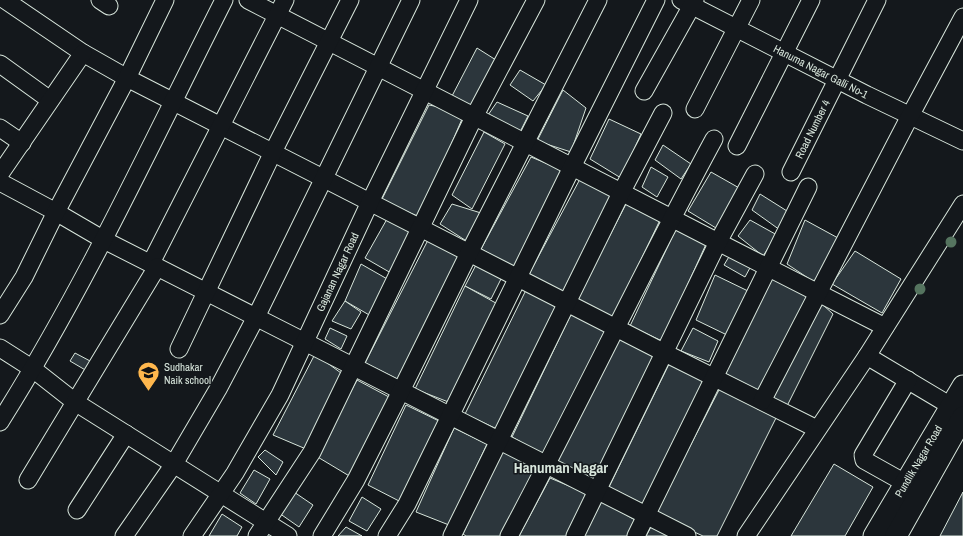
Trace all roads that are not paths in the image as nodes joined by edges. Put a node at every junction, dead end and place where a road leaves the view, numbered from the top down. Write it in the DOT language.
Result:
graph roads {
  1 [pos="5,0"];
  2 [pos="165,0"];
  3 [pos="224,0"];
  4 [pos="248,0"];
  5 [pos="285,0"];
  6 [pos="350,0"];
  7 [pos="411,0"];
  8 [pos="469,0"];
  9 [pos="536,0"];
  10 [pos="598,0"];
  11 [pos="656,0"];
  12 [pos="751,0"];
  13 [pos="812,0"];
  14 [pos="877,0"];
  15 [pos="689,2"];
  16 [pos="277,15"];
  17 [pos="963,17"];
  18 [pos="737,29"];
  19 [pos="328,42"];
  20 [pos="83,53"];
  21 [pos="785,53"];
  22 [pos="0,64"];
  23 [pos="379,68"];
  24 [pos="127,78"];
  25 [pos="837,80"];
  26 [pos="425,91"];
  27 [pos="644,91"];
  28 [pos="50,100"];
  29 [pos="172,102"];
  30 [pos="695,109"];
  31 [pos="663,113"];
  32 [pos="910,116"];
  33 [pos="474,117"];
  34 [pos="220,125"];
  35 [pos="0,128"];
  36 [pos="714,139"];
  37 [pos="963,141"];
  38 [pos="22,143"];
  39 [pos="524,143"];
  40 [pos="737,146"];
  41 [pos="273,152"];
  42 [pos="572,167"];
  43 [pos="790,172"];
  44 [pos="0,174"];
  45 [pos="755,174"];
  46 [pos="324,179"];
  47 [pos="0,182"];
  48 [pos="808,187"];
  49 [pos="621,193"];
  50 [pos="370,202"];
  51 [pos="963,204"];
  52 [pos="56,212"];
  53 [pos="671,218"];
  54 [pos="420,228"];
  55 [pos="104,240"];
  56 [pos="718,242"];
  57 [pos="469,253"];
  58 [pos="154,265"];
  59 [pos="768,268"];
  60 [pos="518,278"];
  61 [pos="207,292"];
  62 [pos="818,293"];
  63 [pos="567,303"];
  64 [pos="0,315"];
  65 [pos="256,318"];
  66 [pos="885,327"];
  67 [pos="616,328"];
  68 [pos="305,343"];
  69 [pos="0,348"];
  70 [pos="179,349"];
  71 [pos="665,353"];
  72 [pos="867,356"];
  73 [pos="353,367"];
  74 [pos="33,369"];
  75 [pos="714,378"];
  76 [pos="908,380"];
  77 [pos="963,386"];
  78 [pos="401,391"];
  79 [pos="75,402"];
  80 [pos="762,402"];
  81 [pos="959,412"];
  82 [pos="450,416"];
  83 [pos="0,422"];
  84 [pos="817,429"];
  85 [pos="126,434"];
  86 [pos="498,440"];
  87 [pos="174,464"];
  88 [pos="547,465"];
  89 [pos="28,480"];
  90 [pos="905,483"];
  91 [pos="598,491"];
  92 [pos="221,493"];
  93 [pos="77,510"];
  94 [pos="646,516"];
  95 [pos="262,529"];
  96 [pos="124,536"];
  97 [pos="192,536"];
  98 [pos="288,536"];
  99 [pos="322,536"];
  100 [pos="387,536"];
  101 [pos="452,536"];
  102 [pos="509,536"];
  103 [pos="575,536"];
  104 [pos="636,536"];
  105 [pos="687,536"];
  106 [pos="746,536"];
  107 [pos="874,536"];
  108 [pos="896,536"];
  1 -- 20 [label="street"];
  2 -- 24 [label="street"];
  3 -- 29 [label="street"];
  4 -- 16 [label="street"];
  5 -- 16 [label="street"];
  6 -- 19 [label="street"];
  7 -- 23 [label="street"];
  8 -- 26 [label="street, Gajanan Nagar Road"];
  9 -- 33 [label="street"];
  10 -- 39 [label="street"];
  11 -- 42 [label="street"];
  12 -- 18 [label="street"];
  13 -- 21 [label="street"];
  14 -- 25 [label="street, Road Number 4"];
  15 -- 18 [label="street, Hanuma Nagar Galli No-1"];
  15 -- 27 [label="street"];
  16 -- 19 [label="street"];
  16 -- 34 [label="street"];
  17 -- 32 [label="street"];
  18 -- 21 [label="street, Hanuma Nagar Galli No-1"];
  18 -- 30 [label="street"];
  19 -- 23 [label="street"];
  19 -- 41 [label="street"];
  20 -- 24 [label="street"];
  20 -- 28 [label="street"];
  21 -- 25 [label="street, Hanuma Nagar Galli No-1"];
  21 -- 40 [label="street"];
  22 -- 28 [label="street"];
  23 -- 26 [label="street"];
  23 -- 46 [label="street"];
  24 -- 29 [label="street"];
  24 -- 52 [label="street"];
  25 -- 32 [label="street, Hanuma Nagar Galli No-1"];
  25 -- 43 [label="street, Road Number 4"];
  26 -- 33 [label="street"];
  26 -- 50 [label="street, Gajanan Nagar Road"];
  28 -- 38 [label="street"];
  29 -- 34 [label="street"];
  29 -- 55 [label="street"];
  31 -- 49 [label="street"];
  32 -- 37 [label="street, Hanuma Nagar Galli No-1"];
  32 -- 62 [label="street"];
  33 -- 39 [label="street"];
  33 -- 54 [label="street"];
  34 -- 41 [label="street"];
  34 -- 58 [label="street"];
  35 -- 38 [label="street"];
  36 -- 53 [label="street"];
  38 -- 44 [label="street"];
  39 -- 42 [label="street"];
  39 -- 57 [label="street"];
  41 -- 46 [label="street"];
  41 -- 61 [label="street"];
  42 -- 49 [label="street"];
  42 -- 60 [label="street"];
  45 -- 56 [label="street"];
  46 -- 50 [label="street"];
  46 -- 65 [label="street"];
  47 -- 52 [label="street"];
  48 -- 59 [label="street"];
  49 -- 53 [label="street"];
  49 -- 63 [label="street"];
  50 -- 54 [label="street"];
  50 -- 68 [label="street, Gajanan Nagar Road"];
  51 -- 66 [label="street"];
  52 -- 55 [label="street"];
  52 -- 64 [label="street"];
  53 -- 56 [label="street"];
  53 -- 67 [label="street"];
  54 -- 57 [label="street"];
  54 -- 73 [label="street"];
  55 -- 58 [label="street"];
  55 -- 74 [label="street"];
  56 -- 59 [label="street"];
  56 -- 71 [label="street"];
  57 -- 60 [label="street"];
  57 -- 78 [label="street"];
  58 -- 61 [label="street"];
  58 -- 79 [label="street"];
  59 -- 62 [label="street"];
  59 -- 75 [label="street"];
  60 -- 63 [label="street"];
  60 -- 82 [label="street"];
  61 -- 65 [label="street"];
  61 -- 70 [label="street"];
  62 -- 66 [label="street"];
  62 -- 80 [label="street"];
  63 -- 67 [label="street"];
  63 -- 86 [label="street"];
  65 -- 68 [label="street"];
  65 -- 87 [label="street"];
  66 -- 72 [label="street"];
  67 -- 71 [label="street"];
  67 -- 88 [label="street"];
  68 -- 73 [label="street"];
  68 -- 92 [label="street, Gajanan Nagar Road"];
  69 -- 74 [label="street"];
  71 -- 75 [label="street"];
  71 -- 91 [label="street"];
  72 -- 76 [label="street"];
  72 -- 84 [label="street"];
  73 -- 78 [label="street"];
  73 -- 95 [label="street"];
  74 -- 79 [label="street"];
  74 -- 83 [label="street"];
  75 -- 80 [label="street"];
  75 -- 94 [label="street"];
  76 -- 81 [label="street"];
  76 -- 90 [label="street"];
  77 -- 81 [label="main road, Pundlik Nagar Road"];
  78 -- 82 [label="street"];
  78 -- 99 [label="street"];
  79 -- 85 [label="street"];
  79 -- 89 [label="street"];
  80 -- 84 [label="street"];
  81 -- 90 [label="main road, Pundlik Nagar Road"];
  81 -- 108 [label="main road, Pundlik Nagar Road"];
  82 -- 86 [label="street"];
  82 -- 100 [label="street"];
  84 -- 106 [label="street"];
  85 -- 87 [label="street"];
  85 -- 93 [label="street"];
  86 -- 88 [label="street"];
  86 -- 101 [label="street"];
  87 -- 92 [label="street"];
  87 -- 96 [label="street"];
  88 -- 91 [label="street"];
  88 -- 102 [label="street"];
  90 -- 107 [label="main road, Pundlik Nagar Road"];
  91 -- 94 [label="street"];
  91 -- 103 [label="street"];
  92 -- 95 [label="street"];
  92 -- 97 [label="street, Gajanan Nagar Road"];
  94 -- 104 [label="street"];
  94 -- 105 [label="street"];
  95 -- 98 [label="street"];
}
